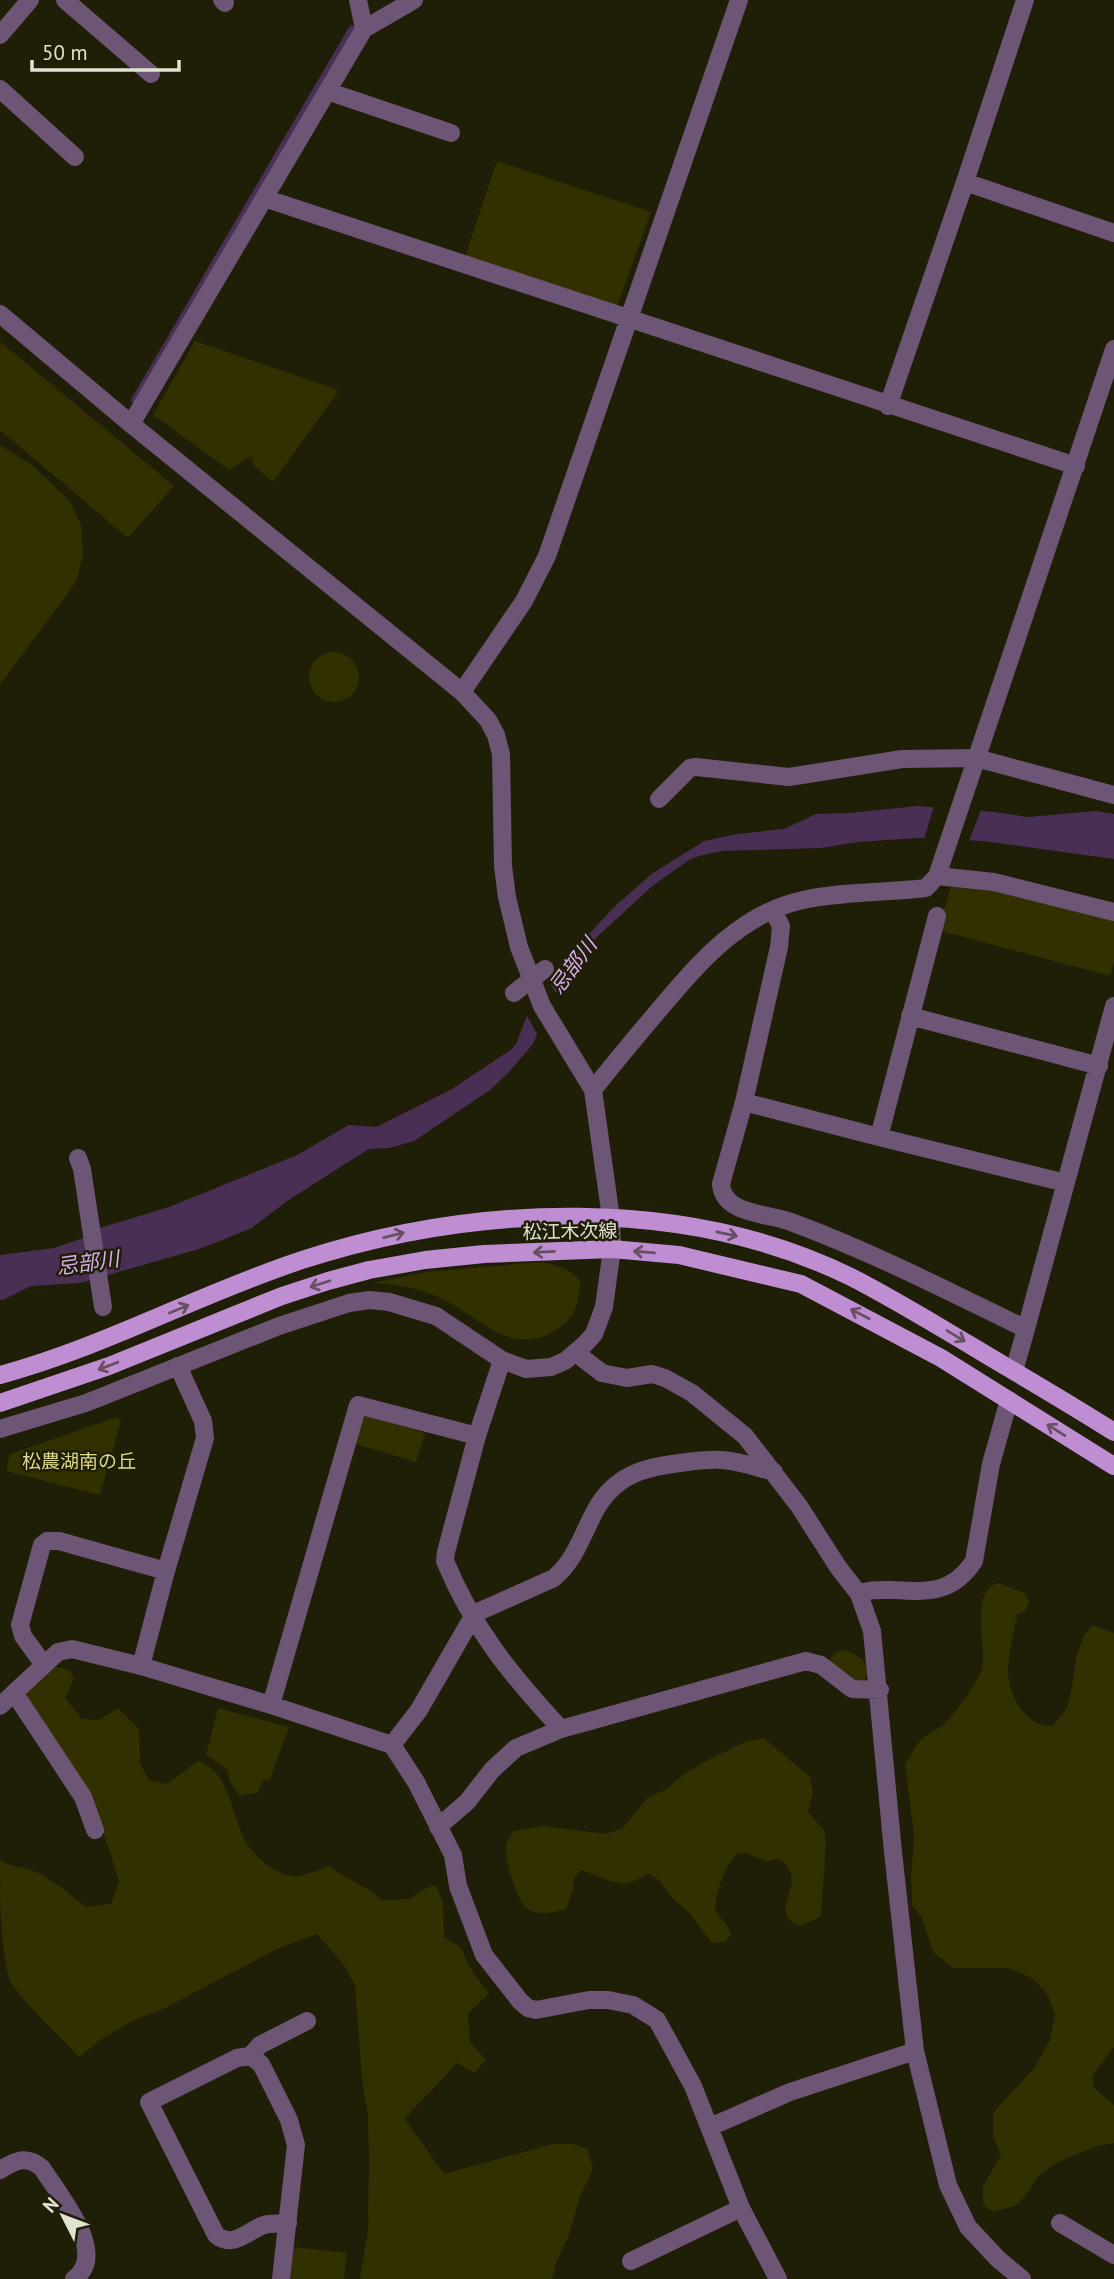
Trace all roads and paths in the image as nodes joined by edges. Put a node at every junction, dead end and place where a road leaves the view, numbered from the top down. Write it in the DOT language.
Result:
graph roads {
  1 [pos="30,0"];
  2 [pos="65,0"];
  3 [pos="341,0"];
  4 [pos="414,0"];
  5 [pos="739,0"];
  6 [pos="1025,0"];
  7 [pos="359,4"];
  8 [pos="364,29"];
  9 [pos="0,36"];
  10 [pos="151,74"];
  11 [pos="0,89"];
  12 [pos="327,91"];
  13 [pos="451,133"];
  14 [pos="75,157"];
  15 [pos="965,182"];
  16 [pos="264,198"];
  17 [pos="1114,233"];
  18 [pos="0,314"];
  19 [pos="629,320"];
  20 [pos="1114,349"];
  21 [pos="888,406"];
  22 [pos="131,424"];
  23 [pos="1076,467"];
  24 [pos="462,692"];
  25 [pos="976,758"];
  26 [pos="1114,794"];
  27 [pos="659,799"];
  28 [pos="939,870"];
  29 [pos="773,911"];
  30 [pos="1114,912"];
  31 [pos="937,916"];
  32 [pos="545,969"];
  33 [pos="533,986"];
  34 [pos="514,993"];
  35 [pos="1114,1006"];
  36 [pos="910,1016"];
  37 [pos="1099,1066"];
  38 [pos="593,1090"];
  39 [pos="744,1101"];
  40 [pos="879,1137"];
  41 [pos="78,1158"];
  42 [pos="1066,1183"];
  43 [pos="611,1218"];
  44 [pos="612,1249"];
  45 [pos="103,1307"];
  46 [pos="1026,1329"];
  47 [pos="576,1353"];
  48 [pos="502,1360"];
  49 [pos="178,1366"];
  50 [pos="1014,1371"];
  51 [pos="0,1375"];
  52 [pos="1009,1400"];
  53 [pos="0,1403"];
  54 [pos="0,1429"];
  55 [pos="1114,1432"];
  56 [pos="477,1436"];
  57 [pos="1114,1466"];
  58 [pos="775,1472"];
  59 [pos="166,1571"];
  60 [pos="859,1594"];
  61 [pos="472,1618"];
  62 [pos="44,1665"];
  63 [pos="141,1666"];
  64 [pos="880,1690"];
  65 [pos="15,1694"];
  66 [pos="271,1705"];
  67 [pos="0,1706"];
  68 [pos="561,1729"];
  69 [pos="392,1745"];
  70 [pos="438,1827"];
  71 [pos="95,1830"];
  72 [pos="307,2021"];
  73 [pos="915,2050"];
  74 [pos="250,2056"];
  75 [pos="710,2127"];
  76 [pos="0,2170"];
  77 [pos="741,2208"];
  78 [pos="1060,2222"];
  79 [pos="288,2224"];
  80 [pos="1114,2255"];
  81 [pos="631,2261"];
  82 [pos="74,2279"];
  83 [pos="281,2279"];
  84 [pos="778,2279"];
  85 [pos="1021,2279"];
  1 -- 9 [label="street"];
  2 -- 10 [label="street"];
  3 -- 7 [label="street"];
  4 -- 8 [label="street"];
  5 -- 19 [label="street"];
  6 -- 15 [label="street"];
  7 -- 8 [label="street"];
  8 -- 12 [label="street"];
  11 -- 14 [label="street"];
  12 -- 13 [label="street"];
  12 -- 16 [label="street"];
  15 -- 17 [label="street"];
  15 -- 21 [label="street"];
  16 -- 19 [label="street"];
  16 -- 22 [label="street"];
  18 -- 22 [label="street"];
  19 -- 21 [label="street"];
  19 -- 24 [label="street"];
  20 -- 23 [label="street"];
  21 -- 23 [label="street"];
  22 -- 24 [label="street"];
  23 -- 25 [label="street"];
  24 -- 33 [label="street"];
  25 -- 26 [label="street"];
  25 -- 27 [label="street"];
  25 -- 28 [label="street"];
  28 -- 29 [label="street"];
  28 -- 30 [label="street"];
  29 -- 38 [label="street"];
  29 -- 39 [label="street"];
  31 -- 36 [label="street"];
  32 -- 33 [label="street"];
  33 -- 34 [label="street"];
  33 -- 38 [label="street"];
  35 -- 37 [label="street"];
  36 -- 37 [label="street"];
  36 -- 40 [label="street"];
  37 -- 42 [label="street"];
  38 -- 43 [label="street"];
  39 -- 40 [label="street"];
  39 -- 46 [label="street"];
  40 -- 42 [label="street"];
  41 -- 45 [label="street"];
  42 -- 46 [label="street"];
  43 -- 44 [label="street"];
  43 -- 50 [label="main road, 松江木次線, one-way"];
  51 -- 43 [label="main road, 松江木次線, one-way"];
  44 -- 47 [label="street"];
  52 -- 44 [label="main road, 松江木次線, one-way"];
  44 -- 53 [label="main road, 松江木次線, one-way"];
  46 -- 50 [label="street"];
  47 -- 48 [label="street"];
  47 -- 58 [label="street"];
  48 -- 49 [label="street"];
  48 -- 56 [label="street"];
  49 -- 54 [label="street"];
  49 -- 59 [label="street"];
  50 -- 55 [label="main road, 松江木次線"];
  57 -- 52 [label="main road, 松江木次線, one-way"];
  52 -- 60 [label="street"];
  56 -- 61 [label="street"];
  56 -- 66 [label="street"];
  58 -- 60 [label="street"];
  58 -- 61 [label="street"];
  59 -- 62 [label="street"];
  59 -- 63 [label="street"];
  60 -- 64 [label="street"];
  61 -- 68 [label="street"];
  61 -- 69 [label="street"];
  62 -- 63 [label="street"];
  62 -- 65 [label="street"];
  63 -- 66 [label="street"];
  64 -- 68 [label="street"];
  64 -- 73 [label="street"];
  65 -- 67 [label="street"];
  65 -- 71 [label="street"];
  66 -- 69 [label="street"];
  68 -- 70 [label="street"];
  69 -- 70 [label="street"];
  70 -- 75 [label="street"];
  72 -- 74 [label="street"];
  73 -- 75 [label="street"];
  73 -- 85 [label="street"];
  74 -- 79 [label="street"];
  74 -- 79 [label="street"];
  75 -- 77 [label="street"];
  76 -- 82 [label="street"];
  77 -- 81 [label="street"];
  77 -- 84 [label="street"];
  78 -- 80 [label="street"];
  79 -- 83 [label="street"];
}
